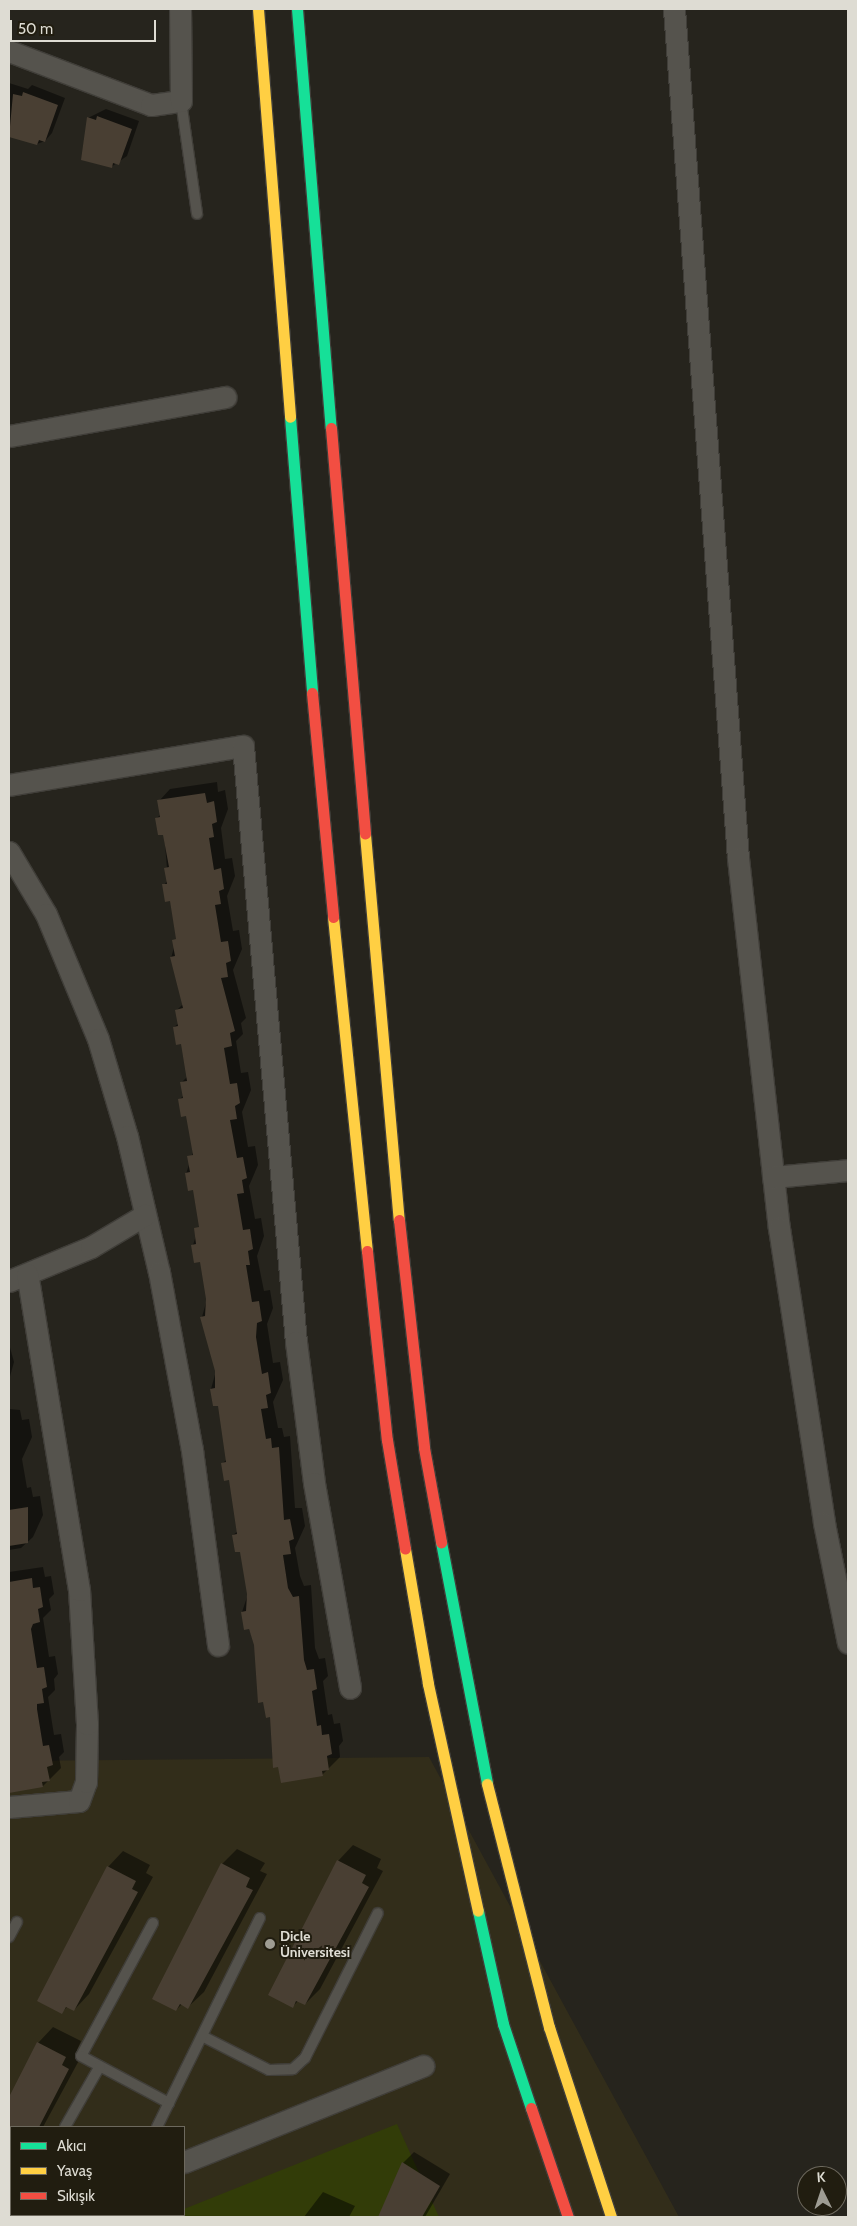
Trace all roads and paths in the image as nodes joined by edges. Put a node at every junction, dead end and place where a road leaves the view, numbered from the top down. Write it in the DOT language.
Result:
graph roads {
  1 [pos="180,9"];
  2 [pos="258,9"];
  3 [pos="297,9"];
  4 [pos="674,9"];
  5 [pos="9,51"];
  6 [pos="181,101"];
  7 [pos="197,214"];
  8 [pos="226,397"];
  9 [pos="9,436"];
  10 [pos="9,785"];
  11 [pos="9,852"];
  12 [pos="848,1170"];
  13 [pos="773,1177"];
  14 [pos="145,1215"];
  15 [pos="18,1278"];
  16 [pos="848,1643"];
  17 [pos="218,1645"];
  18 [pos="350,1688"];
  19 [pos="9,1807"];
  20 [pos="378,1913"];
  21 [pos="260,1918"];
  22 [pos="17,1922"];
  23 [pos="153,1923"];
  24 [pos="9,1937"];
  25 [pos="202,2036"];
  26 [pos="100,2066"];
  27 [pos="423,2066"];
  28 [pos="169,2103"];
  29 [pos="66,2126"];
  30 [pos="158,2126"];
  31 [pos="185,2162"];
  32 [pos="568,2217"];
  33 [pos="611,2217"];
  1 -- 6 [label="street"];
  2 -- 32 [label="street"];
  3 -- 33 [label="street"];
  4 -- 13 [label="street"];
  5 -- 6 [label="street"];
  6 -- 7 [label="lane"];
  8 -- 9 [label="street"];
  10 -- 18 [label="street"];
  11 -- 14 [label="street"];
  12 -- 13 [label="street"];
  13 -- 16 [label="street"];
  14 -- 15 [label="street"];
  14 -- 17 [label="street"];
  15 -- 19 [label="street"];
  20 -- 25 [label="lane"];
  21 -- 25 [label="lane"];
  22 -- 24 [label="lane"];
  23 -- 26 [label="lane"];
  25 -- 28 [label="lane"];
  26 -- 28 [label="lane"];
  26 -- 29 [label="lane"];
  27 -- 31 [label="street"];
  28 -- 30 [label="lane"];
}
